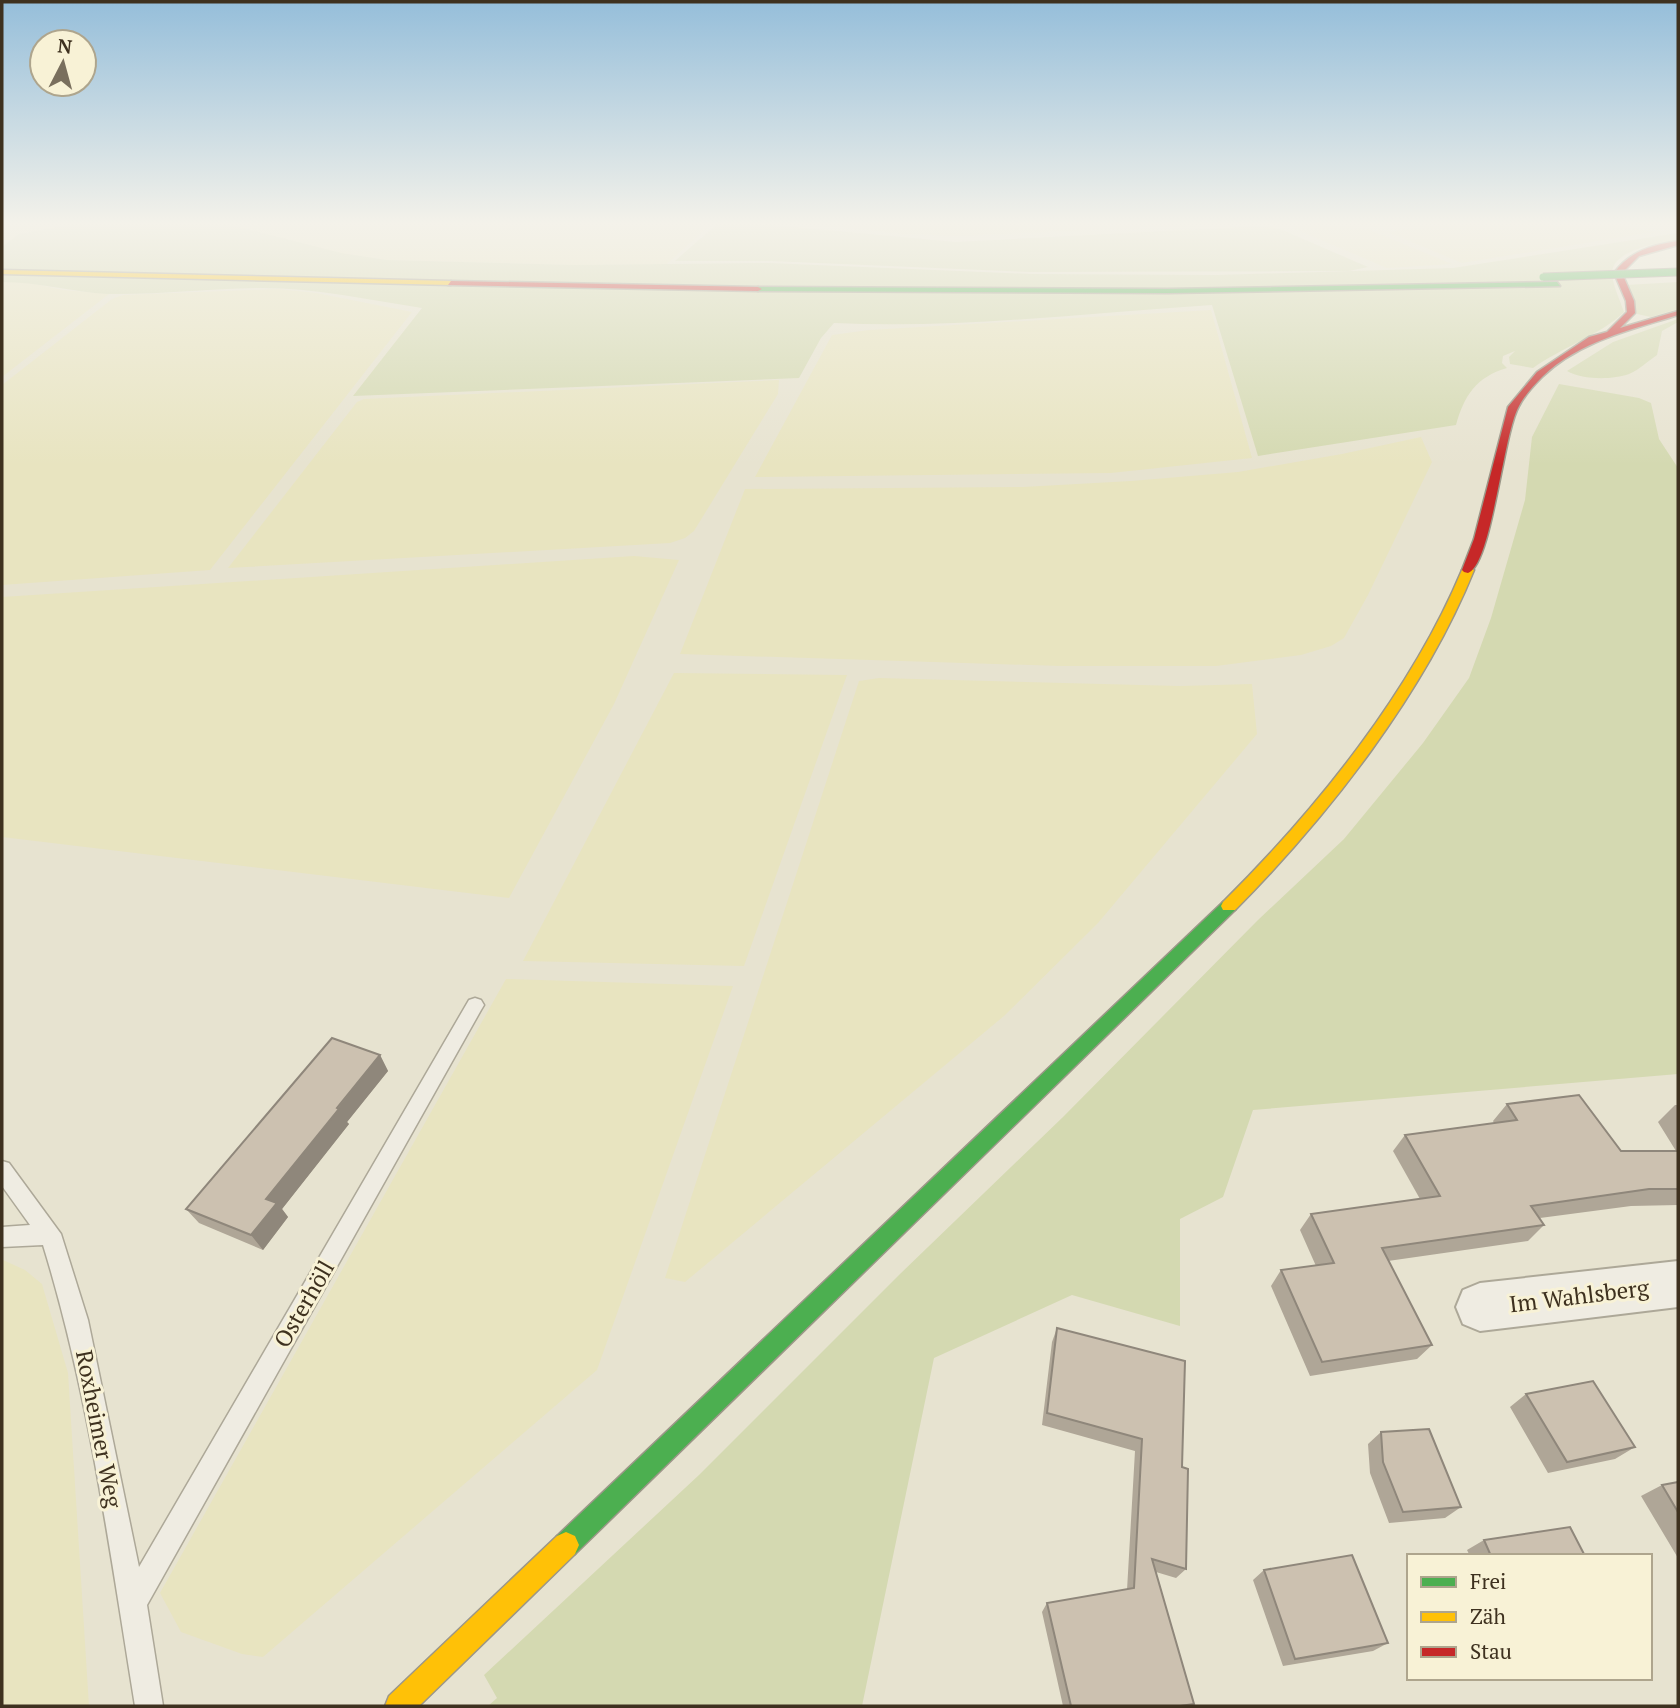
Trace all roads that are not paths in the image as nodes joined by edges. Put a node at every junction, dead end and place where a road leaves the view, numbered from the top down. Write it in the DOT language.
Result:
graph roads {
  1 [pos="1630,305"];
  2 [pos="1678,313"];
  3 [pos="1611,332"];
  4 [pos="475,1005"];
  5 [pos="2,1170"];
  6 [pos="50,1234"];
  7 [pos="2,1237"];
  8 [pos="1678,1284"];
  9 [pos="1480,1307"];
  10 [pos="133,1603"];
  11 [pos="149,1706"];
  12 [pos="399,1706"];
  1 -- 3 [label="main road"];
  2 -- 3 [label="main road"];
  3 -- 12 [label="main road"];
  4 -- 10 [label="lane, Osterhöll"];
  5 -- 6 [label="lane, Roxheimer Weg"];
  6 -- 7 [label="lane"];
  6 -- 10 [label="lane, Roxheimer Weg"];
  8 -- 9 [label="street, Im Wahlsberg"];
  10 -- 11 [label="lane, Roxheimer Weg"];
}
